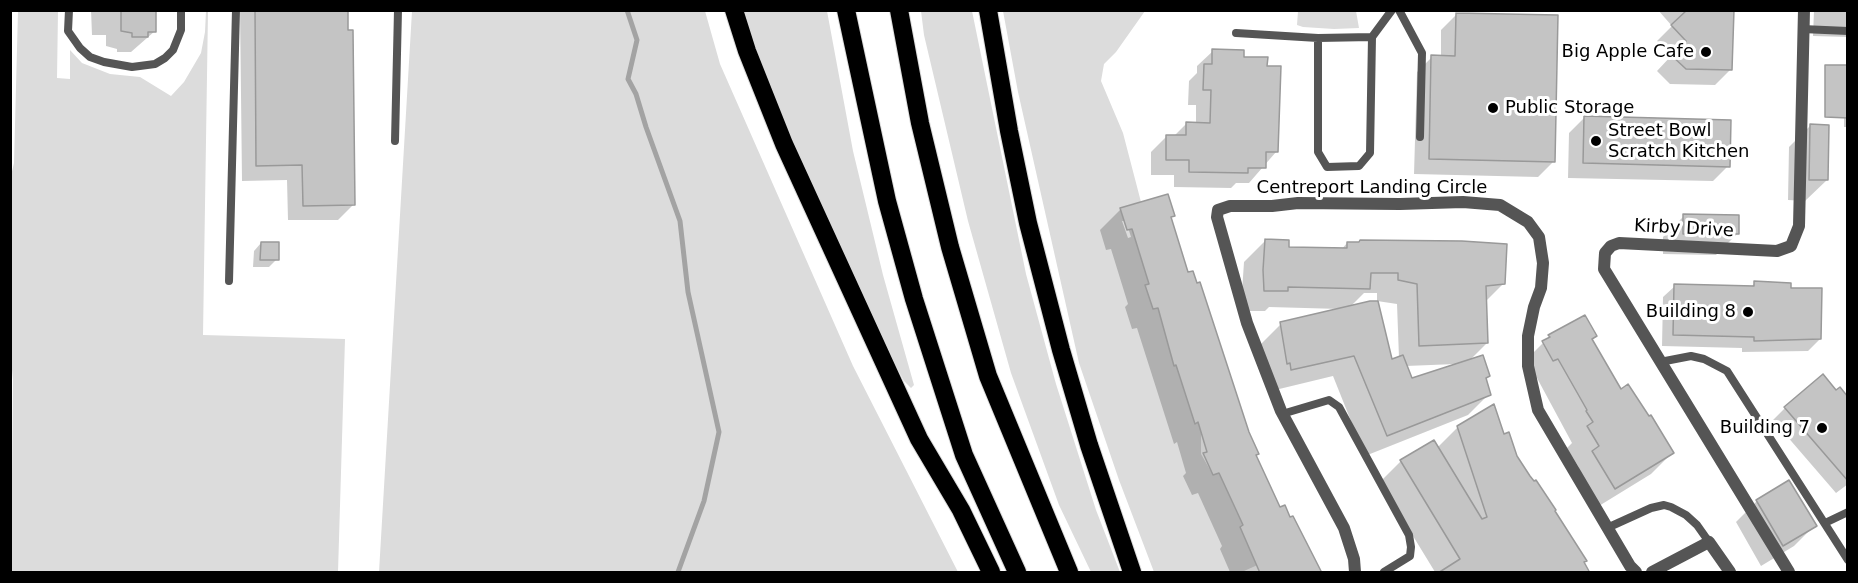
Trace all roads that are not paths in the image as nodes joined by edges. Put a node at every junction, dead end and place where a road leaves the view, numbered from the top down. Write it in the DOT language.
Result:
graph roads {
  1 [pos="69,10"];
  2 [pos="181,10"];
  3 [pos="236,10"];
  4 [pos="398,10"];
  5 [pos="734,10"];
  6 [pos="846,10"];
  7 [pos="898,10"];
  8 [pos="988,10"];
  9 [pos="1392,10"];
  10 [pos="1399,10"];
  11 [pos="1804,10"];
  12 [pos="1802,29"];
  13 [pos="1848,31"];
  14 [pos="1236,33"];
  15 [pos="1372,37"];
  16 [pos="1318,38"];
  17 [pos="1420,137"];
  18 [pos="395,141"];
  19 [pos="229,281"];
  20 [pos="1660,362"];
  21 [pos="1282,414"];
  22 [pos="1848,512"];
  23 [pos="1825,523"];
  24 [pos="1607,528"];
  25 [pos="1709,542"];
  26 [pos="1848,560"];
  27 [pos="992,573"];
  28 [pos="1017,573"];
  29 [pos="1069,573"];
  30 [pos="1132,573"];
  31 [pos="1355,573"];
  32 [pos="1384,573"];
  33 [pos="1636,573"];
  34 [pos="1652,573"];
  35 [pos="1730,573"];
  36 [pos="1789,573"];
  1 -- 2 [label="lane"];
  3 -- 19 [label="lane"];
  4 -- 18 [label="lane"];
  5 -- 27 [label="highway"];
  6 -- 28 [label="highway"];
  7 -- 29 [label="highway"];
  8 -- 30 [label="highway"];
  9 -- 15 [label="lane"];
  10 -- 17 [label="lane"];
  11 -- 12 [label="street, Kirby Drive"];
  12 -- 13 [label="lane"];
  12 -- 20 [label="street, Kirby Drive"];
  14 -- 16 [label="lane"];
  15 -- 16 [label="lane"];
  15 -- 16 [label="lane"];
  20 -- 23 [label="lane"];
  20 -- 36 [label="street, Kirby Drive"];
  21 -- 24 [label="street, Centreport Landing Circle"];
  21 -- 31 [label="street, Centreport Landing Circle"];
  21 -- 32 [label="lane"];
  22 -- 23 [label="lane"];
  23 -- 26 [label="lane"];
  24 -- 25 [label="lane"];
  24 -- 33 [label="street, Centreport Landing Circle"];
  25 -- 34 [label="street"];
  25 -- 35 [label="street"];
}
